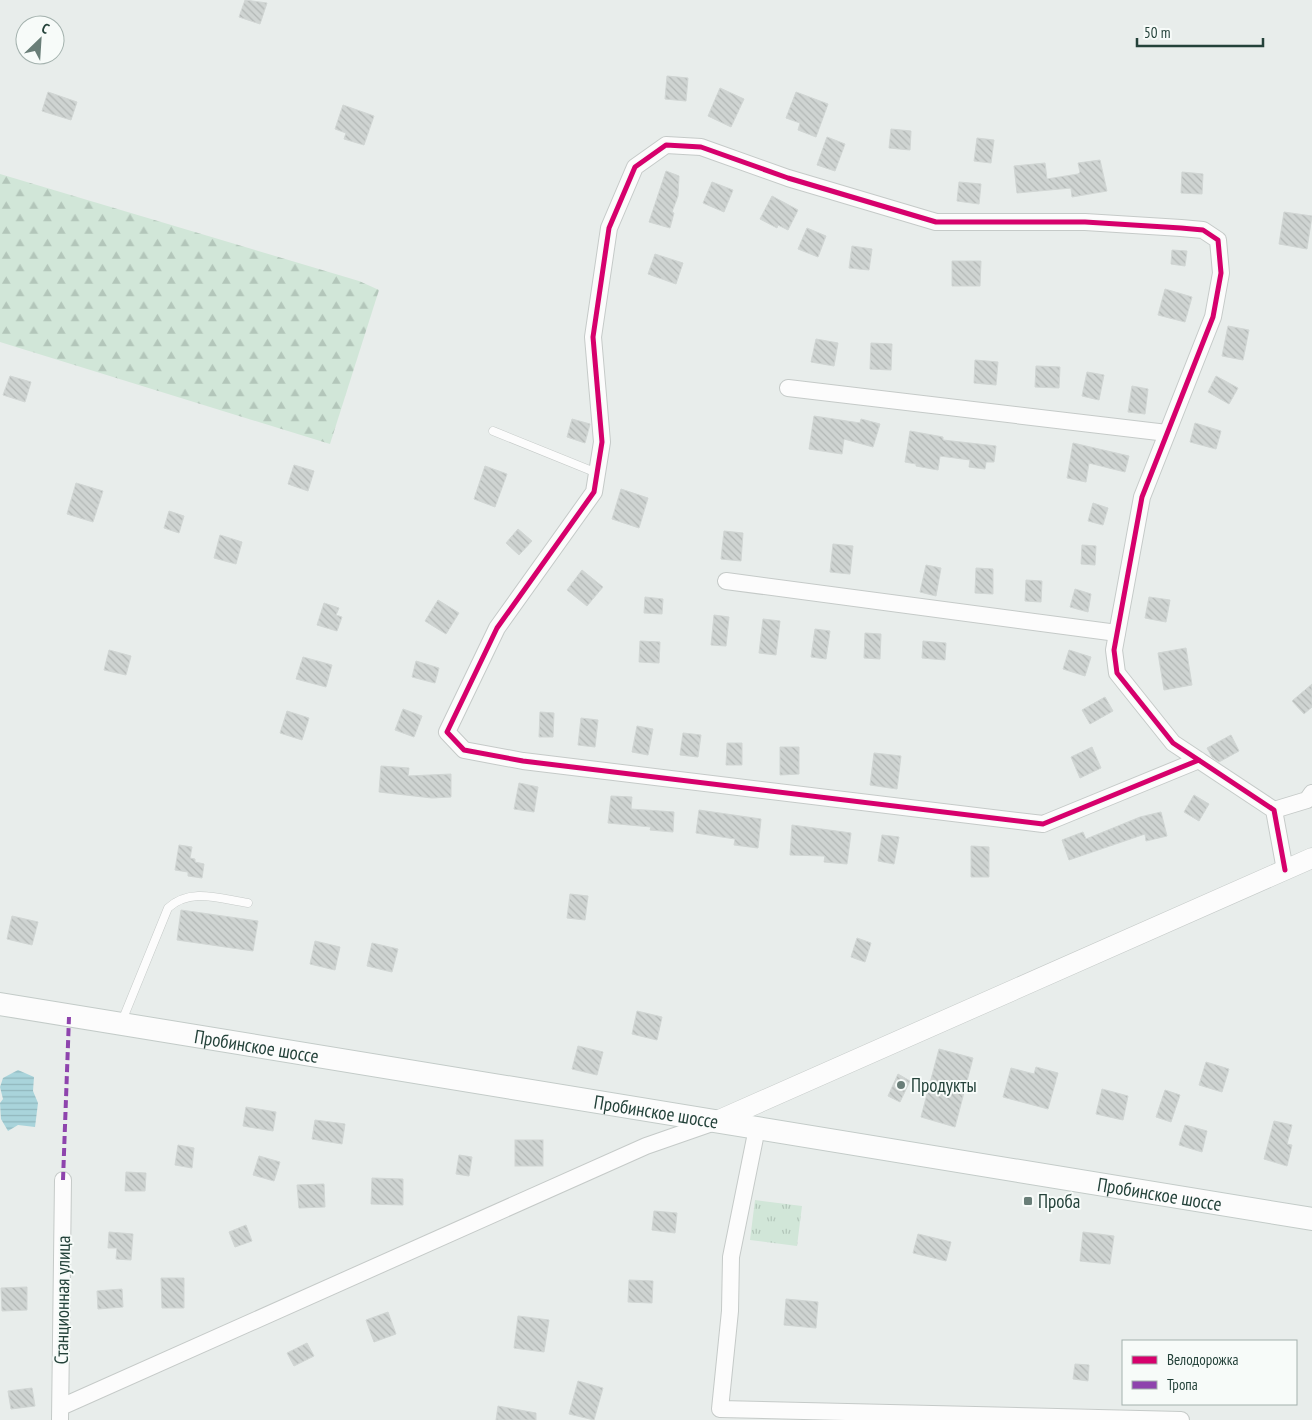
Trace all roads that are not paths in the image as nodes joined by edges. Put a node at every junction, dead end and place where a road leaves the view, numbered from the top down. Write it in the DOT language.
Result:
graph roads {
  1 [pos="788,388"];
  2 [pos="492,431"];
  3 [pos="1167,432"];
  4 [pos="597,473"];
  5 [pos="726,581"];
  6 [pos="1117,633"];
  7 [pos="1199,760"];
  8 [pos="1312,793"];
  9 [pos="1274,810"];
  10 [pos="1312,858"];
  11 [pos="1285,870"];
  12 [pos="248,903"];
  13 [pos="0,1004"];
  14 [pos="120,1025"];
  15 [pos="717,1121"];
  16 [pos="757,1128"];
  17 [pos="63,1180"];
  18 [pos="1312,1218"];
  19 [pos="61,1414"];
  20 [pos="718,1415"];
  21 [pos="1158,1419"];
  22 [pos="1181,1420"];
  1 -- 3 [label="street"];
  2 -- 4 [label="lane"];
  3 -- 4 [label="street"];
  3 -- 6 [label="street"];
  4 -- 7 [label="street"];
  5 -- 6 [label="street"];
  6 -- 7 [label="street"];
  7 -- 9 [label="street"];
  8 -- 9 [label="street"];
  9 -- 11 [label="street"];
  10 -- 11 [label="street"];
  11 -- 15 [label="street"];
  12 -- 14 [label="lane"];
  13 -- 14 [label="main road, Пробинское шоссе"];
  14 -- 15 [label="main road, Пробинское шоссе"];
  15 -- 16 [label="main road, Пробинское шоссе"];
  15 -- 19 [label="street"];
  16 -- 18 [label="main road, Пробинское шоссе"];
  16 -- 20 [label="street"];
  17 -- 19 [label="street, Станционная улица"];
  20 -- 21 [label="street"];
  21 -- 22 [label="street"];
}
